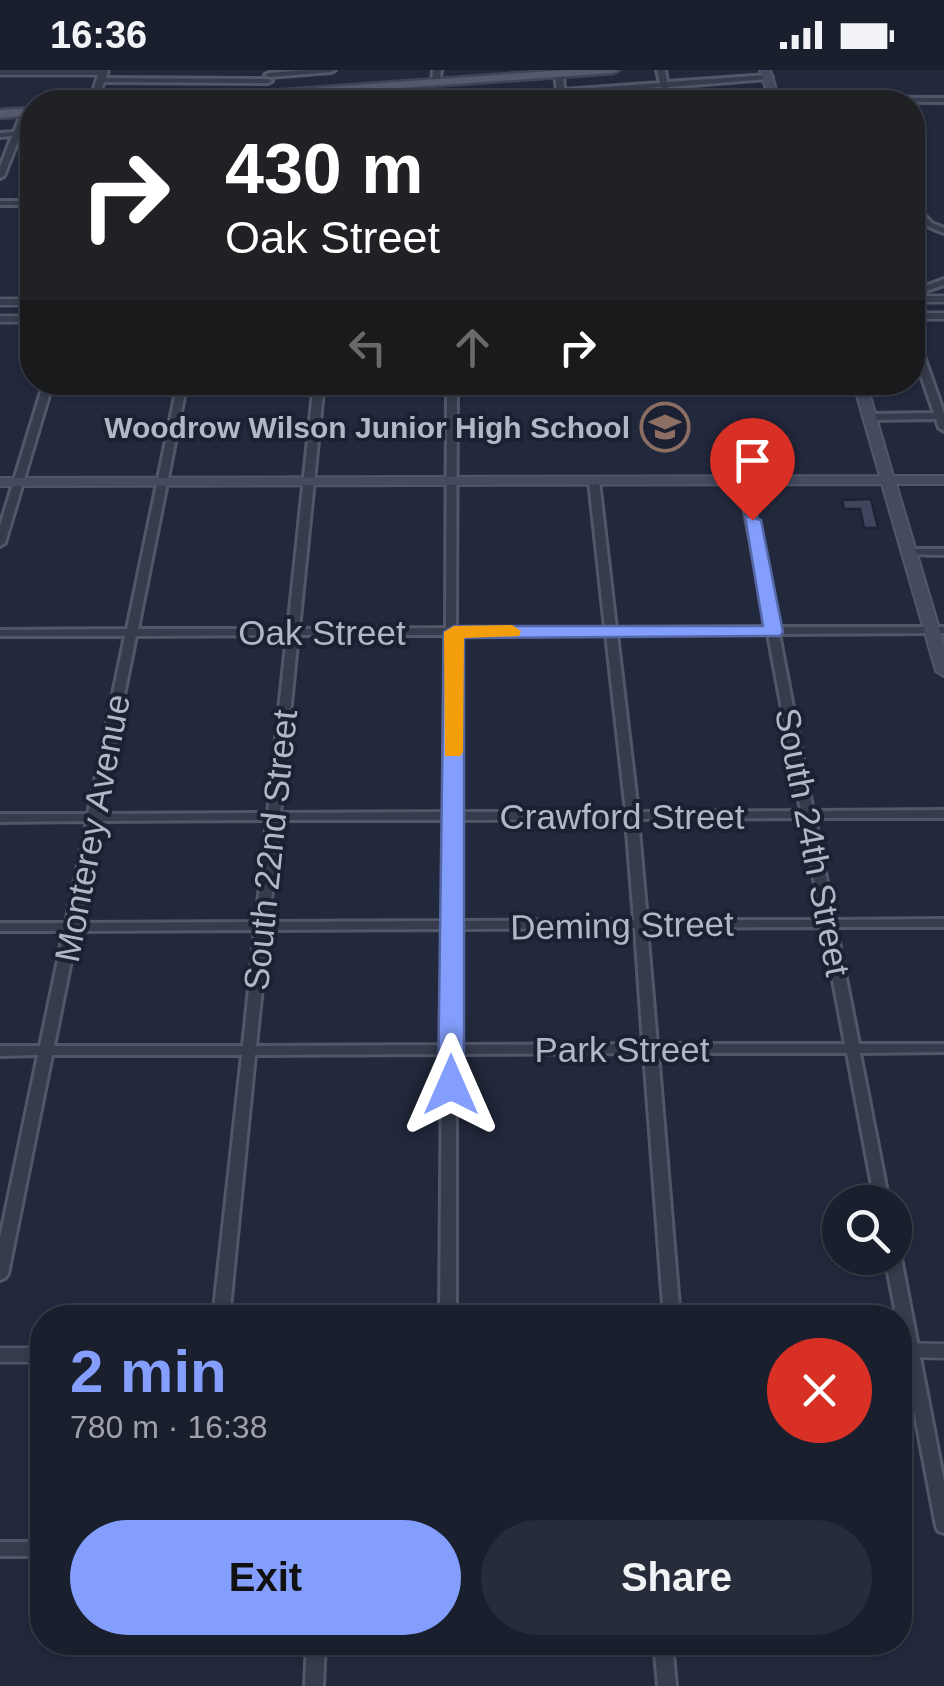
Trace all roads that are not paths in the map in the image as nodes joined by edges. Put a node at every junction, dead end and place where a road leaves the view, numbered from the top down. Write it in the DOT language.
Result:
graph roads {
  1 [pos="331,70"];
  2 [pos="601,70"];
  3 [pos="612,70"];
  4 [pos="661,70"];
  5 [pos="0,72"];
  6 [pos="103,74"];
  7 [pos="558,74"];
  8 [pos="766,74"];
  9 [pos="269,75"];
  10 [pos="436,76"];
  11 [pos="454,81"];
  12 [pos="664,85"];
  13 [pos="376,90"];
  14 [pos="454,90"];
  15 [pos="560,90"];
  16 [pos="624,90"];
  17 [pos="665,90"];
  18 [pos="20,128"];
  19 [pos="17,134"];
  20 [pos="20,134"];
  21 [pos="0,135"];
  22 [pos="0,176"];
  23 [pos="925,221"];
  24 [pos="925,225"];
  25 [pos="928,225"];
  26 [pos="944,231"];
  27 [pos="925,370"];
  28 [pos="45,395"];
  29 [pos="180,395"];
  30 [pos="318,395"];
  31 [pos="452,395"];
  32 [pos="863,395"];
  33 [pos="942,416"];
  34 [pos="869,417"];
  35 [pos="944,428"];
  36 [pos="744,480"];
  37 [pos="888,480"];
  38 [pos="944,480"];
  39 [pos="594,481"];
  40 [pos="0,482"];
  41 [pos="19,482"];
  42 [pos="163,482"];
  43 [pos="309,482"];
  44 [pos="454,482"];
  45 [pos="0,543"];
  46 [pos="908,552"];
  47 [pos="944,552"];
  48 [pos="939,630"];
  49 [pos="614,631"];
  50 [pos="131,632"];
  51 [pos="294,632"];
  52 [pos="454,632"];
  53 [pos="774,632"];
  54 [pos="0,633"];
  55 [pos="944,671"];
  56 [pos="944,814"];
  57 [pos="632,815"];
  58 [pos="807,815"];
  59 [pos="273,817"];
  60 [pos="452,817"];
  61 [pos="0,818"];
  62 [pos="93,818"];
  63 [pos="827,922"];
  64 [pos="944,923"];
  65 [pos="640,924"];
  66 [pos="259,926"];
  67 [pos="0,927"];
  68 [pos="71,927"];
  69 [pos="450,927"];
  70 [pos="852,1048"];
  71 [pos="944,1048"];
  72 [pos="250,1049"];
  73 [pos="452,1049"];
  74 [pos="652,1049"];
  75 [pos="48,1051"];
  76 [pos="0,1052"];
  77 [pos="879,1185"];
  78 [pos="0,1274"];
  79 [pos="895,1275"];
  80 [pos="221,1305"];
  81 [pos="448,1305"];
  82 [pos="671,1305"];
  83 [pos="900,1305"];
  84 [pos="912,1350"];
  85 [pos="944,1350"];
  86 [pos="0,1354"];
  87 [pos="30,1355"];
  88 [pos="912,1378"];
  89 [pos="944,1526"];
  90 [pos="0,1549"];
  91 [pos="30,1549"];
  92 [pos="315,1655"];
  93 [pos="664,1655"];
  94 [pos="314,1686"];
  95 [pos="667,1686"];
  1 -- 9 [label="street"];
  2 -- 3 [label="main road"];
  2 -- 7 [label="main road"];
  4 -- 12 [label="street"];
  5 -- 6 [label="street"];
  6 -- 9 [label="street"];
  7 -- 11 [label="main road"];
  7 -- 15 [label="street"];
  8 -- 12 [label="street"];
  10 -- 11 [label="main road"];
  10 -- 13 [label="main road"];
  11 -- 14 [label="street"];
  12 -- 16 [label="street"];
  12 -- 17 [label="street"];
  18 -- 19 [label="street"];
  19 -- 20 [label="street"];
  19 -- 21 [label="street"];
  19 -- 22 [label="street"];
  23 -- 25 [label="street"];
  24 -- 25 [label="street"];
  25 -- 26 [label="street"];
  27 -- 33 [label="street"];
  28 -- 41 [label="street"];
  29 -- 42 [label="street, Monterey Avenue"];
  30 -- 43 [label="street, South 22nd Street"];
  31 -- 44 [label="street"];
  32 -- 34 [label="main road"];
  33 -- 34 [label="street"];
  33 -- 35 [label="street"];
  34 -- 37 [label="main road"];
  36 -- 37 [label="main road"];
  36 -- 39 [label="main road"];
  36 -- 53 [label="street, South 24th Street"];
  37 -- 38 [label="main road"];
  37 -- 46 [label="main road"];
  39 -- 44 [label="main road"];
  39 -- 49 [label="street"];
  40 -- 41 [label="main road"];
  41 -- 42 [label="main road"];
  41 -- 45 [label="street"];
  42 -- 43 [label="main road"];
  42 -- 50 [label="street, Monterey Avenue"];
  43 -- 44 [label="main road"];
  43 -- 51 [label="street, South 22nd Street"];
  44 -- 52 [label="street"];
  46 -- 47 [label="street"];
  46 -- 48 [label="main road"];
  48 -- 53 [label="street, Oak Street"];
  48 -- 55 [label="main road"];
  49 -- 52 [label="street, Oak Street"];
  49 -- 53 [label="street, Oak Street"];
  49 -- 57 [label="street"];
  50 -- 51 [label="street, Oak Street"];
  50 -- 54 [label="street, Oak Street"];
  50 -- 62 [label="street, Monterey Avenue"];
  51 -- 52 [label="street, Oak Street"];
  51 -- 59 [label="street, South 22nd Street"];
  52 -- 60 [label="street"];
  53 -- 58 [label="street, South 24th Street"];
  56 -- 58 [label="street, Crawford Street"];
  57 -- 58 [label="street, Crawford Street"];
  57 -- 60 [label="street, Crawford Street"];
  57 -- 65 [label="street"];
  58 -- 63 [label="street, South 24th Street"];
  59 -- 60 [label="street, Crawford Street"];
  59 -- 62 [label="street, Crawford Street"];
  59 -- 66 [label="street, South 22nd Street"];
  60 -- 69 [label="street"];
  61 -- 62 [label="street, Crawford Street"];
  62 -- 68 [label="street, Monterey Avenue"];
  63 -- 64 [label="street, Deming Street"];
  63 -- 65 [label="street, Deming Street"];
  63 -- 70 [label="street, South 24th Street"];
  65 -- 69 [label="street, Deming Street"];
  65 -- 74 [label="street"];
  66 -- 68 [label="street, Deming Street"];
  66 -- 69 [label="street, Deming Street"];
  66 -- 72 [label="street, South 22nd Street"];
  67 -- 68 [label="street, Deming Street"];
  68 -- 75 [label="street, Monterey Avenue"];
  69 -- 73 [label="street"];
  70 -- 71 [label="street, Park Street"];
  70 -- 74 [label="street, Park Street"];
  70 -- 77 [label="street, South 24th Street"];
  72 -- 73 [label="street, Park Street"];
  72 -- 75 [label="street, Park Street"];
  72 -- 80 [label="street, South 22nd Street"];
  73 -- 74 [label="street, Park Street"];
  73 -- 81 [label="street"];
  74 -- 82 [label="street"];
  75 -- 76 [label="street, Park Street"];
  75 -- 78 [label="street, Monterey Avenue"];
  79 -- 83 [label="street"];
  84 -- 85 [label="street"];
  86 -- 87 [label="street"];
  88 -- 89 [label="street"];
  90 -- 91 [label="street"];
  92 -- 94 [label="street"];
  93 -- 95 [label="street"];
}
